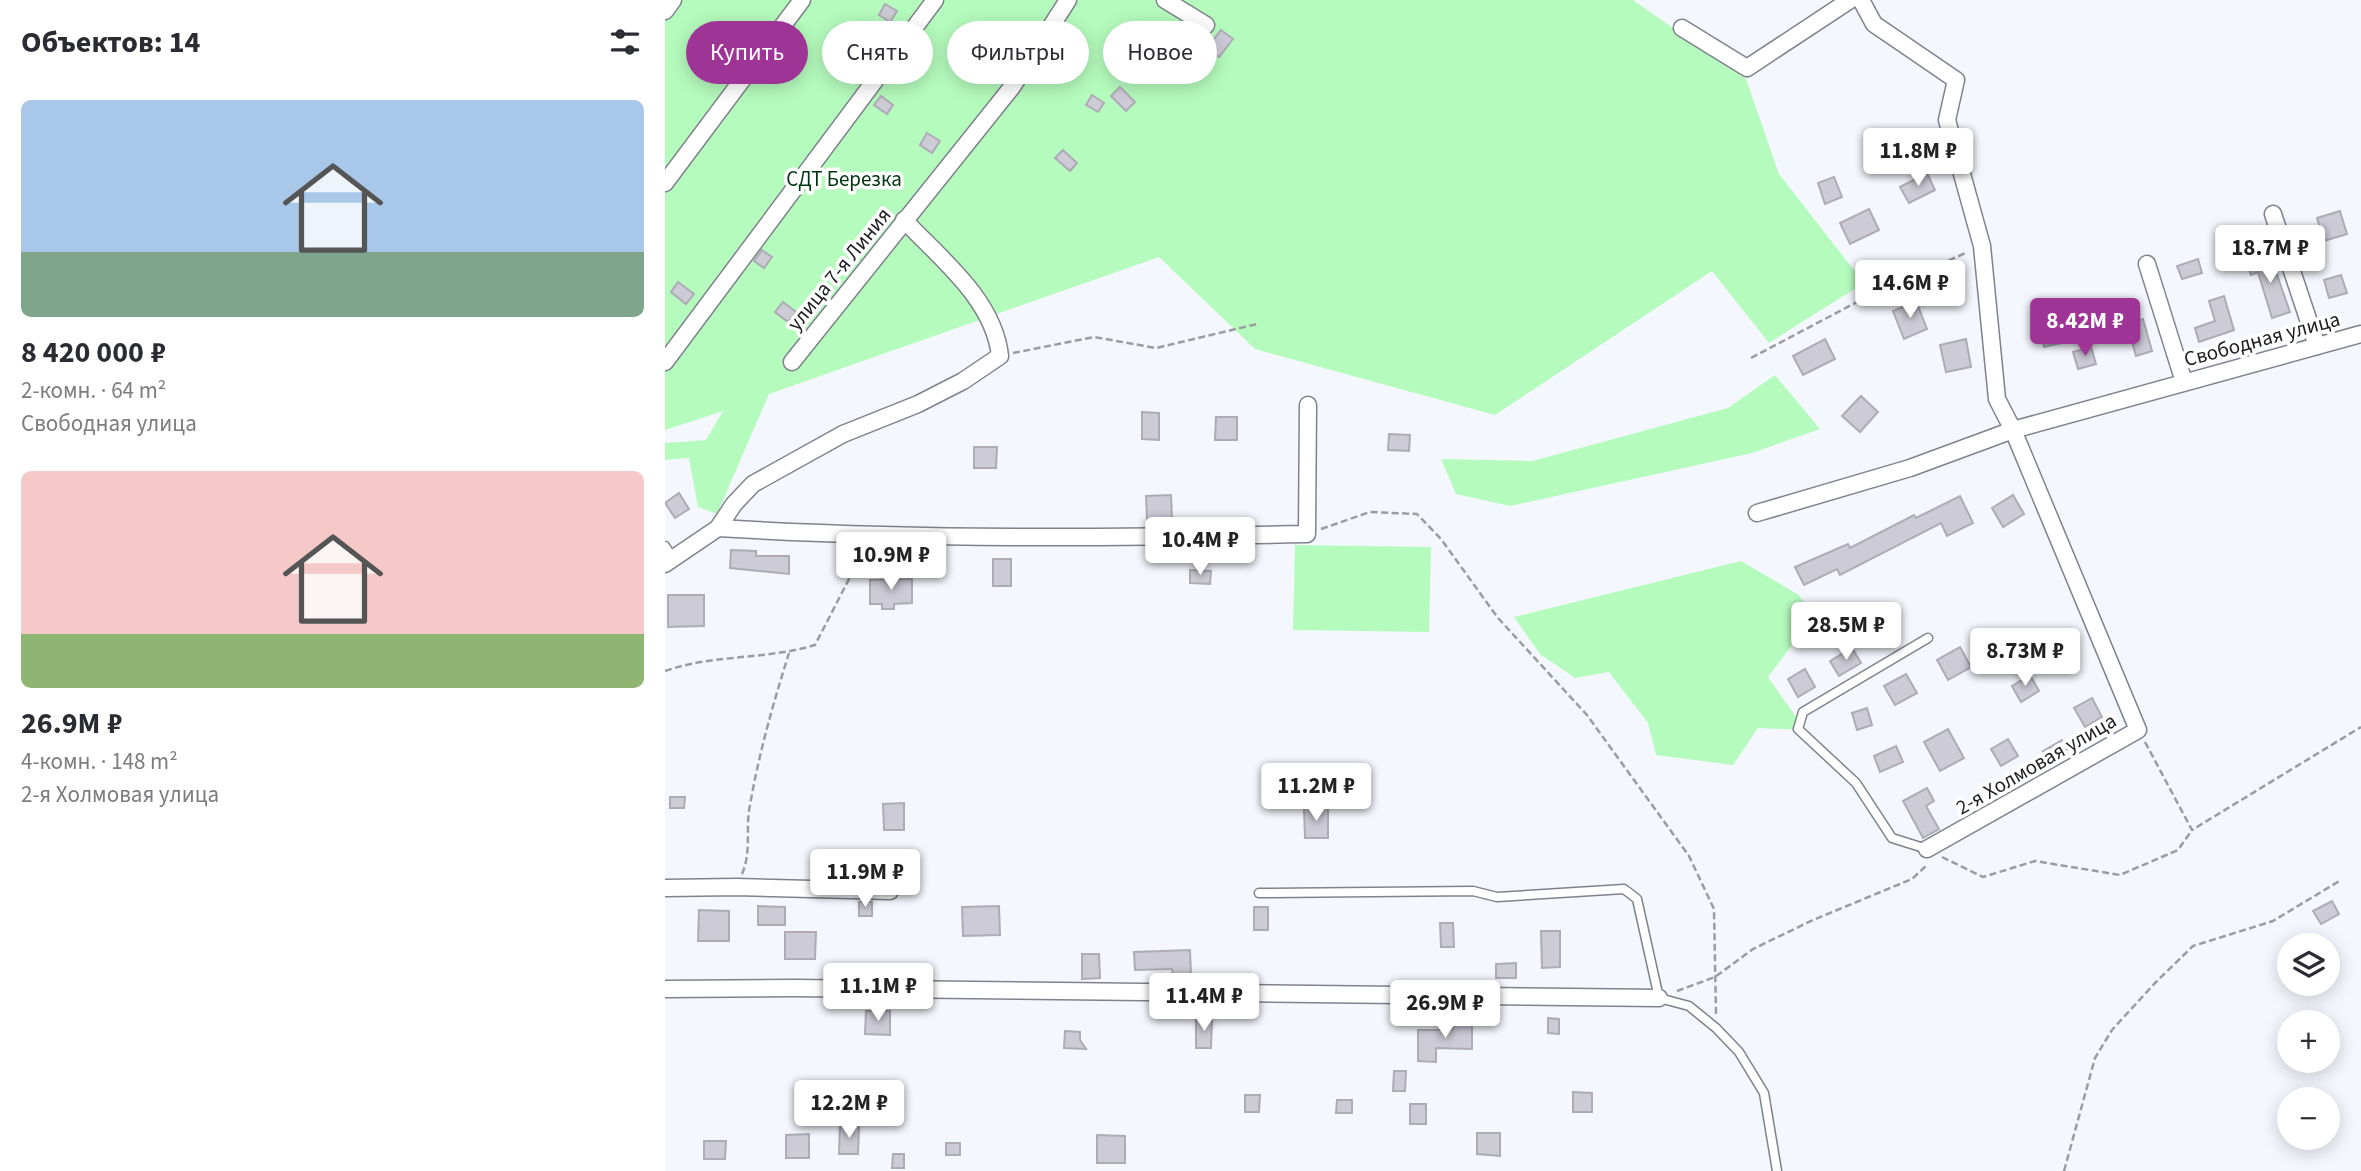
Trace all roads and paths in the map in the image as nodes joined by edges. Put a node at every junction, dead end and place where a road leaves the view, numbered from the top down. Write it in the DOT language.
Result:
graph roads {
  1 [pos="673,0"];
  2 [pos="802,0"];
  3 [pos="936,0"];
  4 [pos="1068,0"];
  5 [pos="1165,0"];
  6 [pos="1850,0"];
  7 [pos="1861,0"];
  8 [pos="665,10"];
  9 [pos="1199,21"];
  10 [pos="1682,28"];
  11 [pos="665,183"];
  12 [pos="2273,214"];
  13 [pos="904,220"];
  14 [pos="1982,246"];
  15 [pos="2147,264"];
  16 [pos="1257,324"];
  17 [pos="2361,334"];
  18 [pos="2317,346"];
  19 [pos="1000,356"];
  20 [pos="1751,358"];
  21 [pos="665,362"];
  22 [pos="792,362"];
  23 [pos="2184,382"];
  24 [pos="1308,405"];
  25 [pos="2013,429"];
  26 [pos="1757,513"];
  27 [pos="719,528"];
  28 [pos="1307,534"];
  29 [pos="876,535"];
  30 [pos="668,557"];
  31 [pos="1928,638"];
  32 [pos="789,653"];
  33 [pos="665,671"];
  34 [pos="2361,727"];
  35 [pos="2138,730"];
  36 [pos="2192,830"];
  37 [pos="1929,856"];
  38 [pos="2341,880"];
  39 [pos="737,887"];
  40 [pos="665,888"];
  41 [pos="890,891"];
  42 [pos="1259,893"];
  43 [pos="1715,977"];
  44 [pos="665,989"];
  45 [pos="1658,998"];
  46 [pos="1716,1028"];
  47 [pos="1777,1171"];
  48 [pos="2064,1171"];
  1 -- 8 [label="street"];
  2 -- 11 [label="street"];
  3 -- 21 [label="street"];
  4 -- 13 [label="street, улица 7-я Линия"];
  5 -- 9 [label="street"];
  6 -- 10 [label="street"];
  7 -- 14 [label="street, 2-я Холмовая улица"];
  12 -- 18 [label="street"];
  13 -- 19 [label="street"];
  13 -- 22 [label="street, улица 7-я Линия"];
  14 -- 20 [label="path"];
  14 -- 25 [label="street, 2-я Холмовая улица"];
  15 -- 23 [label="street"];
  16 -- 19 [label="path"];
  17 -- 18 [label="street, Свободная улица"];
  18 -- 23 [label="street, Свободная улица"];
  19 -- 27 [label="street"];
  23 -- 25 [label="street, Свободная улица"];
  24 -- 28 [label="street"];
  25 -- 26 [label="street, Свободная улица"];
  25 -- 35 [label="street, 2-я Холмовая улица"];
  27 -- 29 [label="street"];
  27 -- 30 [label="street"];
  28 -- 29 [label="street"];
  28 -- 43 [label="path"];
  29 -- 32 [label="path"];
  31 -- 37 [label="lane"];
  32 -- 33 [label="path"];
  32 -- 39 [label="path"];
  34 -- 36 [label="path"];
  35 -- 36 [label="path"];
  35 -- 37 [label="street, 2-я Холмовая улица"];
  36 -- 37 [label="path"];
  37 -- 43 [label="path"];
  38 -- 48 [label="path"];
  39 -- 40 [label="street"];
  39 -- 41 [label="street"];
  42 -- 45 [label="lane"];
  43 -- 45 [label="path"];
  43 -- 46 [label="path"];
  44 -- 45 [label="street"];
  45 -- 46 [label="lane"];
  46 -- 47 [label="lane"];
}
